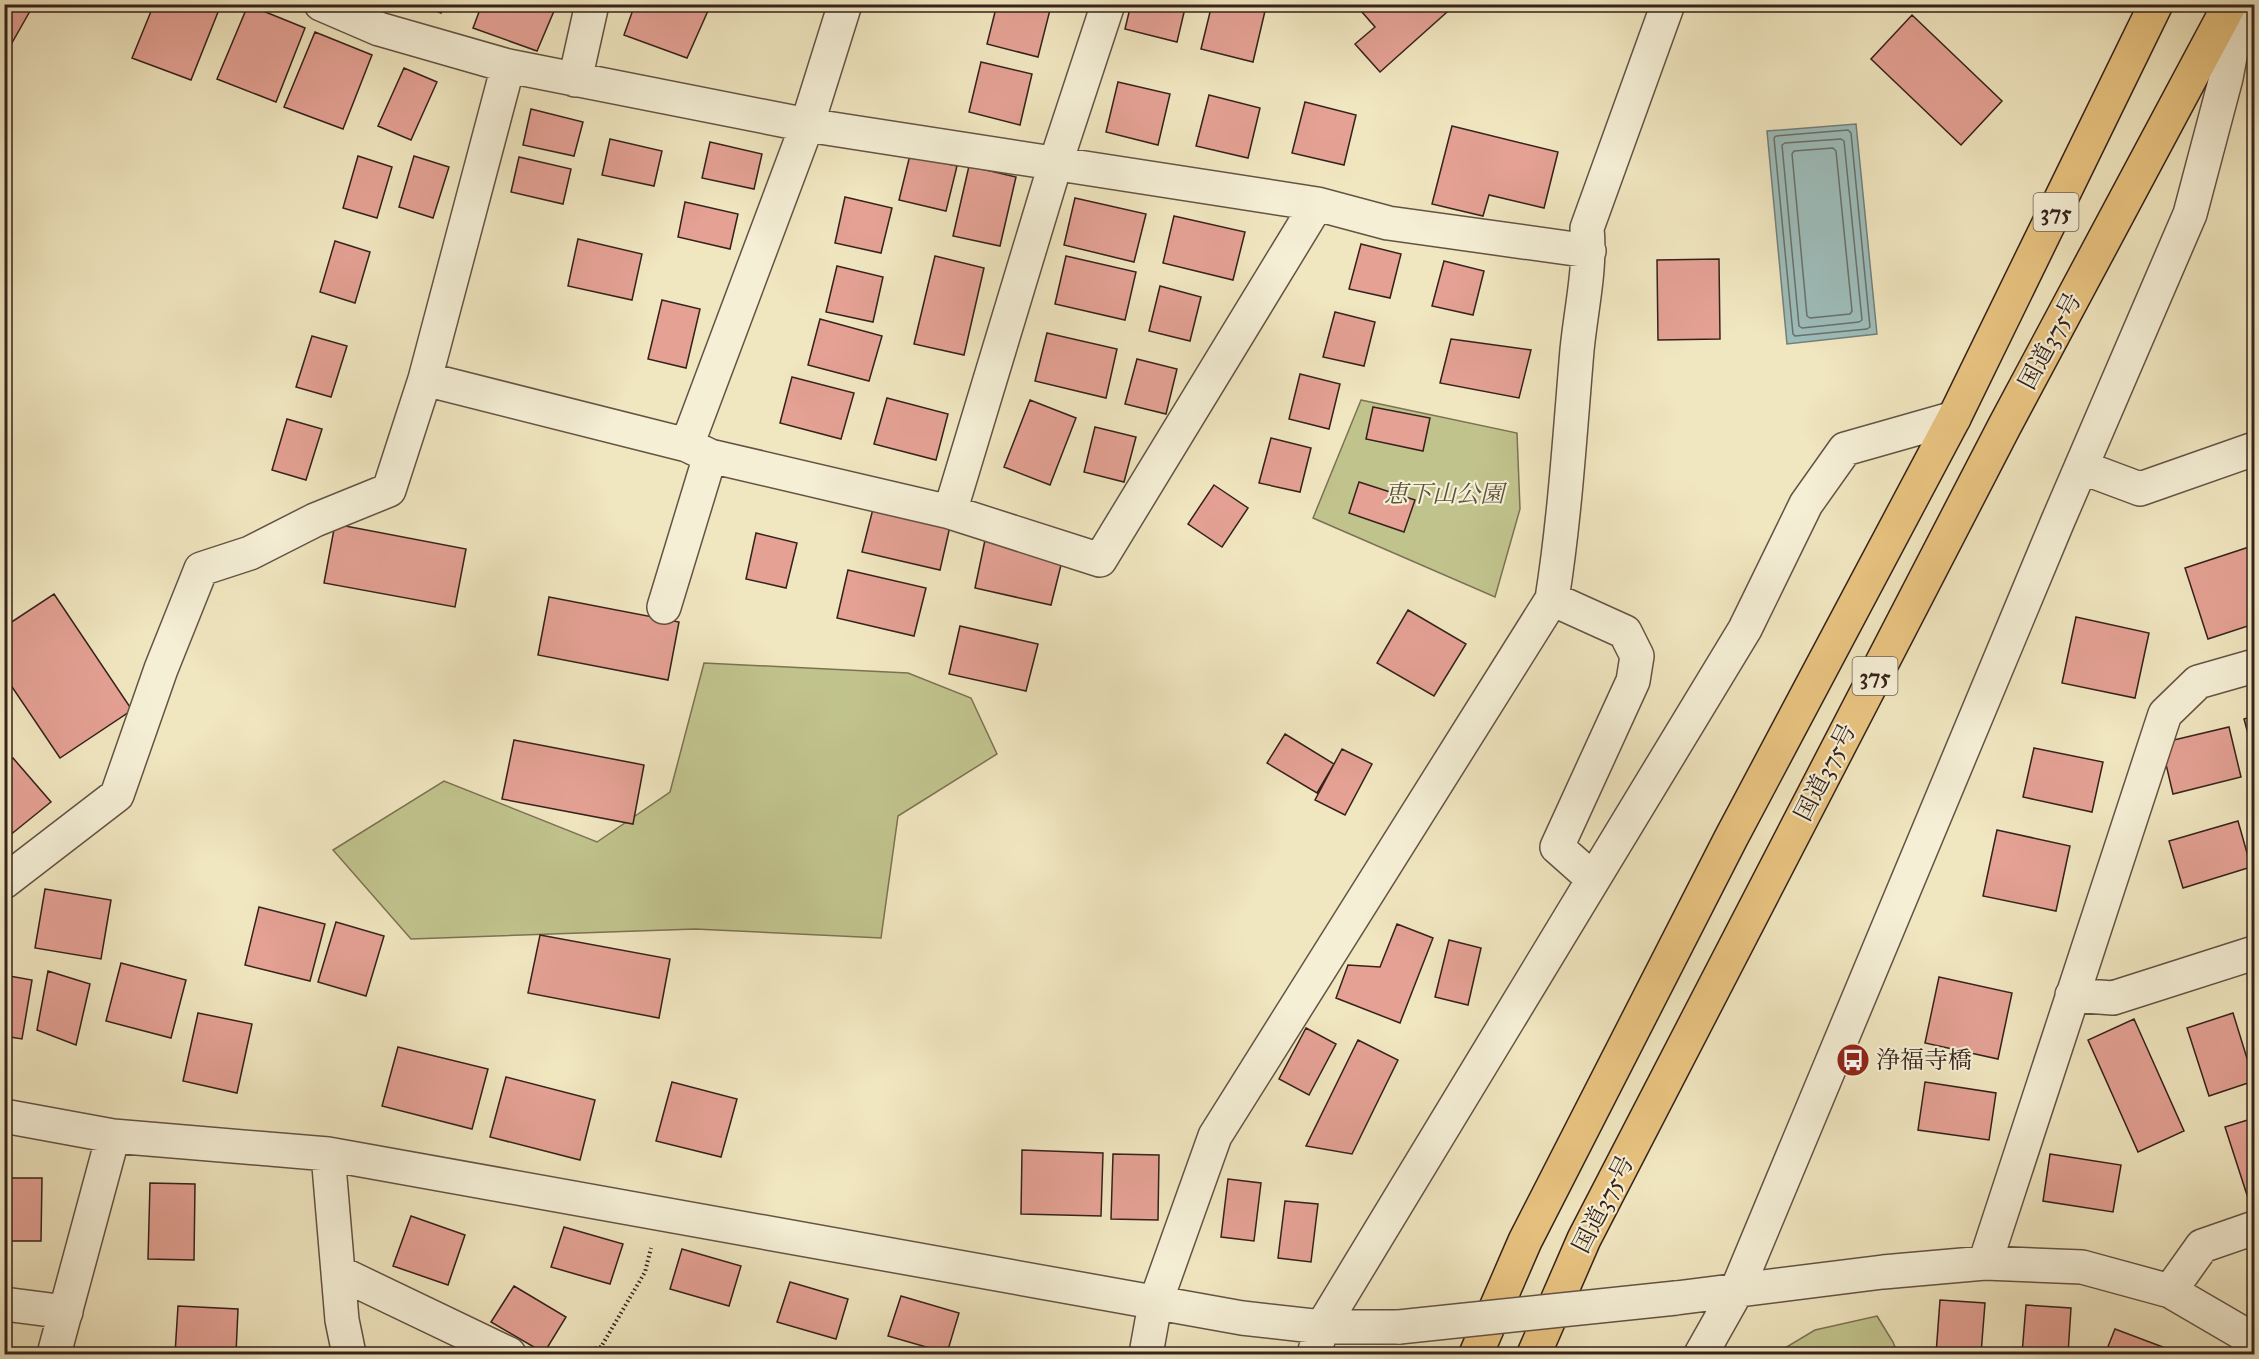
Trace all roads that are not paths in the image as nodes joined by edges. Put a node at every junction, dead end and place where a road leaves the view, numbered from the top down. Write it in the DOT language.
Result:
graph roads {
  1 [pos="321,4"];
  2 [pos="592,4"];
  3 [pos="845,4"];
  4 [pos="1108,4"];
  5 [pos="1668,4"];
  6 [pos="2156,4"];
  7 [pos="2230,4"];
  8 [pos="2240,4"];
  9 [pos="508,66"];
  10 [pos="575,80"];
  11 [pos="807,125"];
  12 [pos="1054,165"];
  13 [pos="1317,204"];
  14 [pos="1589,251"];
  15 [pos="425,379"];
  16 [pos="1954,418"];
  17 [pos="2254,449"];
  18 [pos="698,451"];
  19 [pos="2081,466"];
  20 [pos="950,512"];
  21 [pos="1552,599"];
  22 [pos="664,607"];
  23 [pos="2254,666"];
  24 [pos="1593,879"];
  25 [pos="4,882"];
  26 [pos="2254,953"];
  27 [pos="2072,995"];
  28 [pos="4,1116"];
  29 [pos="113,1136"];
  30 [pos="328,1154"];
  31 [pos="2254,1228"];
  32 [pos="1985,1263"];
  33 [pos="338,1272"];
  34 [pos="2170,1291"];
  35 [pos="1736,1292"];
  36 [pos="4,1304"];
  37 [pos="1155,1304"];
  38 [pos="66,1312"];
  39 [pos="2254,1340"];
  40 [pos="1318,1341"];
  41 [pos="54,1354"];
  42 [pos="349,1354"];
  43 [pos="508,1354"];
  44 [pos="1146,1354"];
  45 [pos="1476,1354"];
  46 [pos="1534,1354"];
  47 [pos="1701,1354"];
  1 -- 9 [label="street"];
  2 -- 10 [label="street"];
  3 -- 11 [label="street"];
  4 -- 12 [label="street"];
  5 -- 14 [label="street"];
  6 -- 16 [label="highway, 国道375号 / 375"];
  7 -- 46 [label="highway, 国道375号 / 375"];
  8 -- 19 [label="street"];
  9 -- 10 [label="street"];
  9 -- 15 [label="street"];
  10 -- 11 [label="street"];
  11 -- 12 [label="street"];
  11 -- 18 [label="street"];
  12 -- 13 [label="street"];
  12 -- 20 [label="street"];
  13 -- 14 [label="street"];
  13 -- 20 [label="street"];
  14 -- 21 [label="street"];
  15 -- 18 [label="street"];
  15 -- 25 [label="street"];
  16 -- 24 [label="street"];
  16 -- 45 [label="highway, 国道375号 / 375"];
  17 -- 19 [label="street"];
  18 -- 20 [label="street"];
  18 -- 22 [label="street"];
  19 -- 35 [label="street"];
  21 -- 24 [label="street"];
  21 -- 37 [label="street"];
  23 -- 27 [label="street"];
  24 -- 40 [label="street"];
  26 -- 27 [label="street"];
  27 -- 32 [label="street"];
  28 -- 29 [label="street"];
  29 -- 30 [label="street"];
  29 -- 38 [label="street"];
  30 -- 33 [label="street"];
  30 -- 37 [label="street"];
  31 -- 34 [label="street"];
  32 -- 34 [label="street"];
  32 -- 35 [label="street"];
  33 -- 42 [label="street"];
  33 -- 43 [label="street"];
  34 -- 39 [label="street"];
  35 -- 40 [label="street, bridge"];
  35 -- 47 [label="street"];
  36 -- 38 [label="street"];
  37 -- 40 [label="street"];
  37 -- 44 [label="street"];
  38 -- 41 [label="street"];
}
